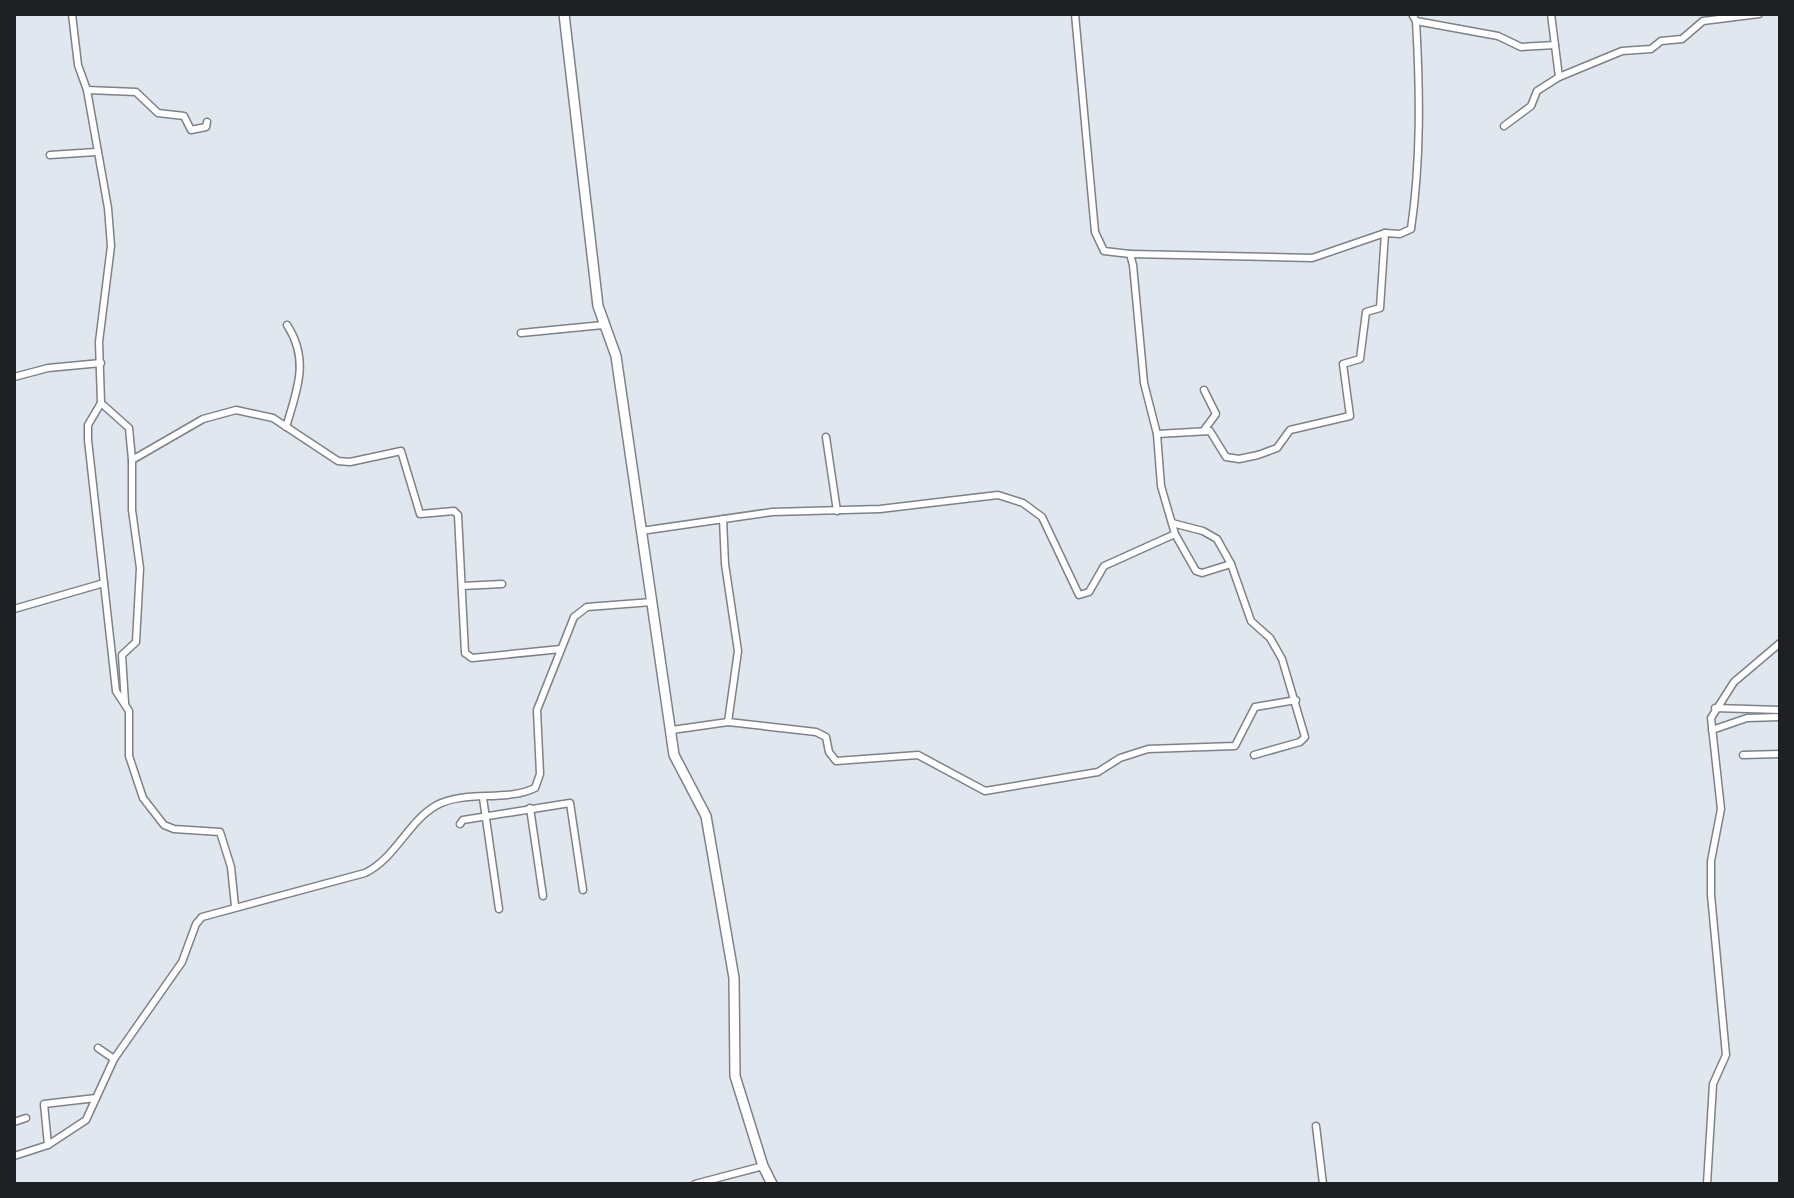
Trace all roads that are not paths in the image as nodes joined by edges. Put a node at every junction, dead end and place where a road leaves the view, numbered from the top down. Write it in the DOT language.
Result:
graph roads {
  1 [pos="72,14"];
  2 [pos="564,14"];
  3 [pos="1075,14"];
  4 [pos="1437,14"];
  5 [pos="1551,14"];
  6 [pos="1759,14"];
  7 [pos="1710,17"];
  8 [pos="1414,18"];
  9 [pos="1435,25"];
  10 [pos="1555,45"];
  11 [pos="1559,77"];
  12 [pos="87,90"];
  13 [pos="207,122"];
  14 [pos="1504,126"];
  15 [pos="96,152"];
  16 [pos="50,155"];
  17 [pos="1385,233"];
  18 [pos="1130,254"];
  19 [pos="287,325"];
  20 [pos="603,325"];
  21 [pos="521,333"];
  22 [pos="101,363"];
  23 [pos="14,377"];
  24 [pos="1204,390"];
  25 [pos="101,403"];
  26 [pos="286,427"];
  27 [pos="1204,430"];
  28 [pos="1157,434"];
  29 [pos="826,437"];
  30 [pos="132,460"];
  31 [pos="837,511"];
  32 [pos="723,519"];
  33 [pos="1172,523"];
  34 [pos="641,531"];
  35 [pos="1175,534"];
  36 [pos="1231,564"];
  37 [pos="104,583"];
  38 [pos="502,584"];
  39 [pos="462,586"];
  40 [pos="652,602"];
  41 [pos="14,609"];
  42 [pos="1780,643"];
  43 [pos="561,649"];
  44 [pos="1296,700"];
  45 [pos="125,703"];
  46 [pos="1715,708"];
  47 [pos="1780,710"];
  48 [pos="1780,717"];
  49 [pos="728,722"];
  50 [pos="672,730"];
  51 [pos="1712,730"];
  52 [pos="1780,754"];
  53 [pos="1254,755"];
  54 [pos="1743,755"];
  55 [pos="483,798"];
  56 [pos="530,808"];
  57 [pos="485,815"];
  58 [pos="460,824"];
  59 [pos="583,890"];
  60 [pos="543,896"];
  61 [pos="235,906"];
  62 [pos="499,909"];
  63 [pos="98,1048"];
  64 [pos="114,1059"];
  65 [pos="96,1098"];
  66 [pos="26,1118"];
  67 [pos="14,1122"];
  68 [pos="1316,1126"];
  69 [pos="48,1145"];
  70 [pos="14,1156"];
  71 [pos="763,1166"];
  72 [pos="695,1184"];
  73 [pos="772,1184"];
  74 [pos="1323,1184"];
  75 [pos="1707,1184"];
  1 -- 12 [label="street"];
  2 -- 20 [label="street"];
  3 -- 18 [label="street"];
  4 -- 9 [label="street"];
  5 -- 10 [label="street"];
  6 -- 7 [label="street"];
  7 -- 11 [label="street"];
  8 -- 9 [label="street"];
  8 -- 17 [label="street"];
  9 -- 10 [label="street"];
  10 -- 11 [label="street"];
  11 -- 14 [label="street"];
  12 -- 13 [label="street"];
  12 -- 15 [label="street"];
  15 -- 16 [label="street"];
  15 -- 22 [label="street"];
  17 -- 18 [label="street"];
  17 -- 27 [label="street"];
  18 -- 28 [label="street"];
  19 -- 26 [label="street"];
  20 -- 21 [label="street"];
  20 -- 34 [label="street"];
  22 -- 23 [label="street"];
  22 -- 25 [label="street"];
  24 -- 27 [label="street"];
  25 -- 30 [label="street"];
  25 -- 37 [label="street"];
  26 -- 30 [label="street"];
  26 -- 39 [label="street"];
  27 -- 28 [label="street"];
  28 -- 33 [label="street"];
  29 -- 31 [label="street"];
  30 -- 45 [label="street"];
  31 -- 32 [label="street"];
  31 -- 35 [label="street"];
  32 -- 34 [label="street"];
  32 -- 49 [label="street"];
  33 -- 35 [label="street"];
  33 -- 36 [label="street"];
  34 -- 40 [label="street"];
  35 -- 36 [label="street"];
  36 -- 44 [label="street"];
  37 -- 41 [label="street"];
  37 -- 45 [label="street"];
  38 -- 39 [label="street"];
  39 -- 43 [label="street"];
  40 -- 43 [label="street"];
  40 -- 50 [label="street"];
  42 -- 46 [label="street"];
  43 -- 55 [label="street"];
  44 -- 49 [label="street"];
  44 -- 53 [label="street"];
  45 -- 61 [label="street"];
  46 -- 47 [label="street"];
  46 -- 51 [label="street"];
  48 -- 51 [label="street"];
  49 -- 50 [label="street"];
  50 -- 71 [label="street"];
  51 -- 75 [label="street"];
  52 -- 54 [label="street"];
  55 -- 57 [label="street"];
  55 -- 61 [label="street"];
  56 -- 57 [label="street"];
  56 -- 59 [label="street"];
  56 -- 60 [label="street"];
  57 -- 58 [label="street"];
  57 -- 62 [label="street"];
  61 -- 64 [label="street"];
  63 -- 64 [label="street"];
  64 -- 65 [label="street"];
  65 -- 69 [label="street"];
  65 -- 69 [label="street"];
  66 -- 67 [label="street"];
  68 -- 74 [label="street"];
  69 -- 70 [label="street"];
  71 -- 72 [label="street"];
  71 -- 73 [label="street"];
}
